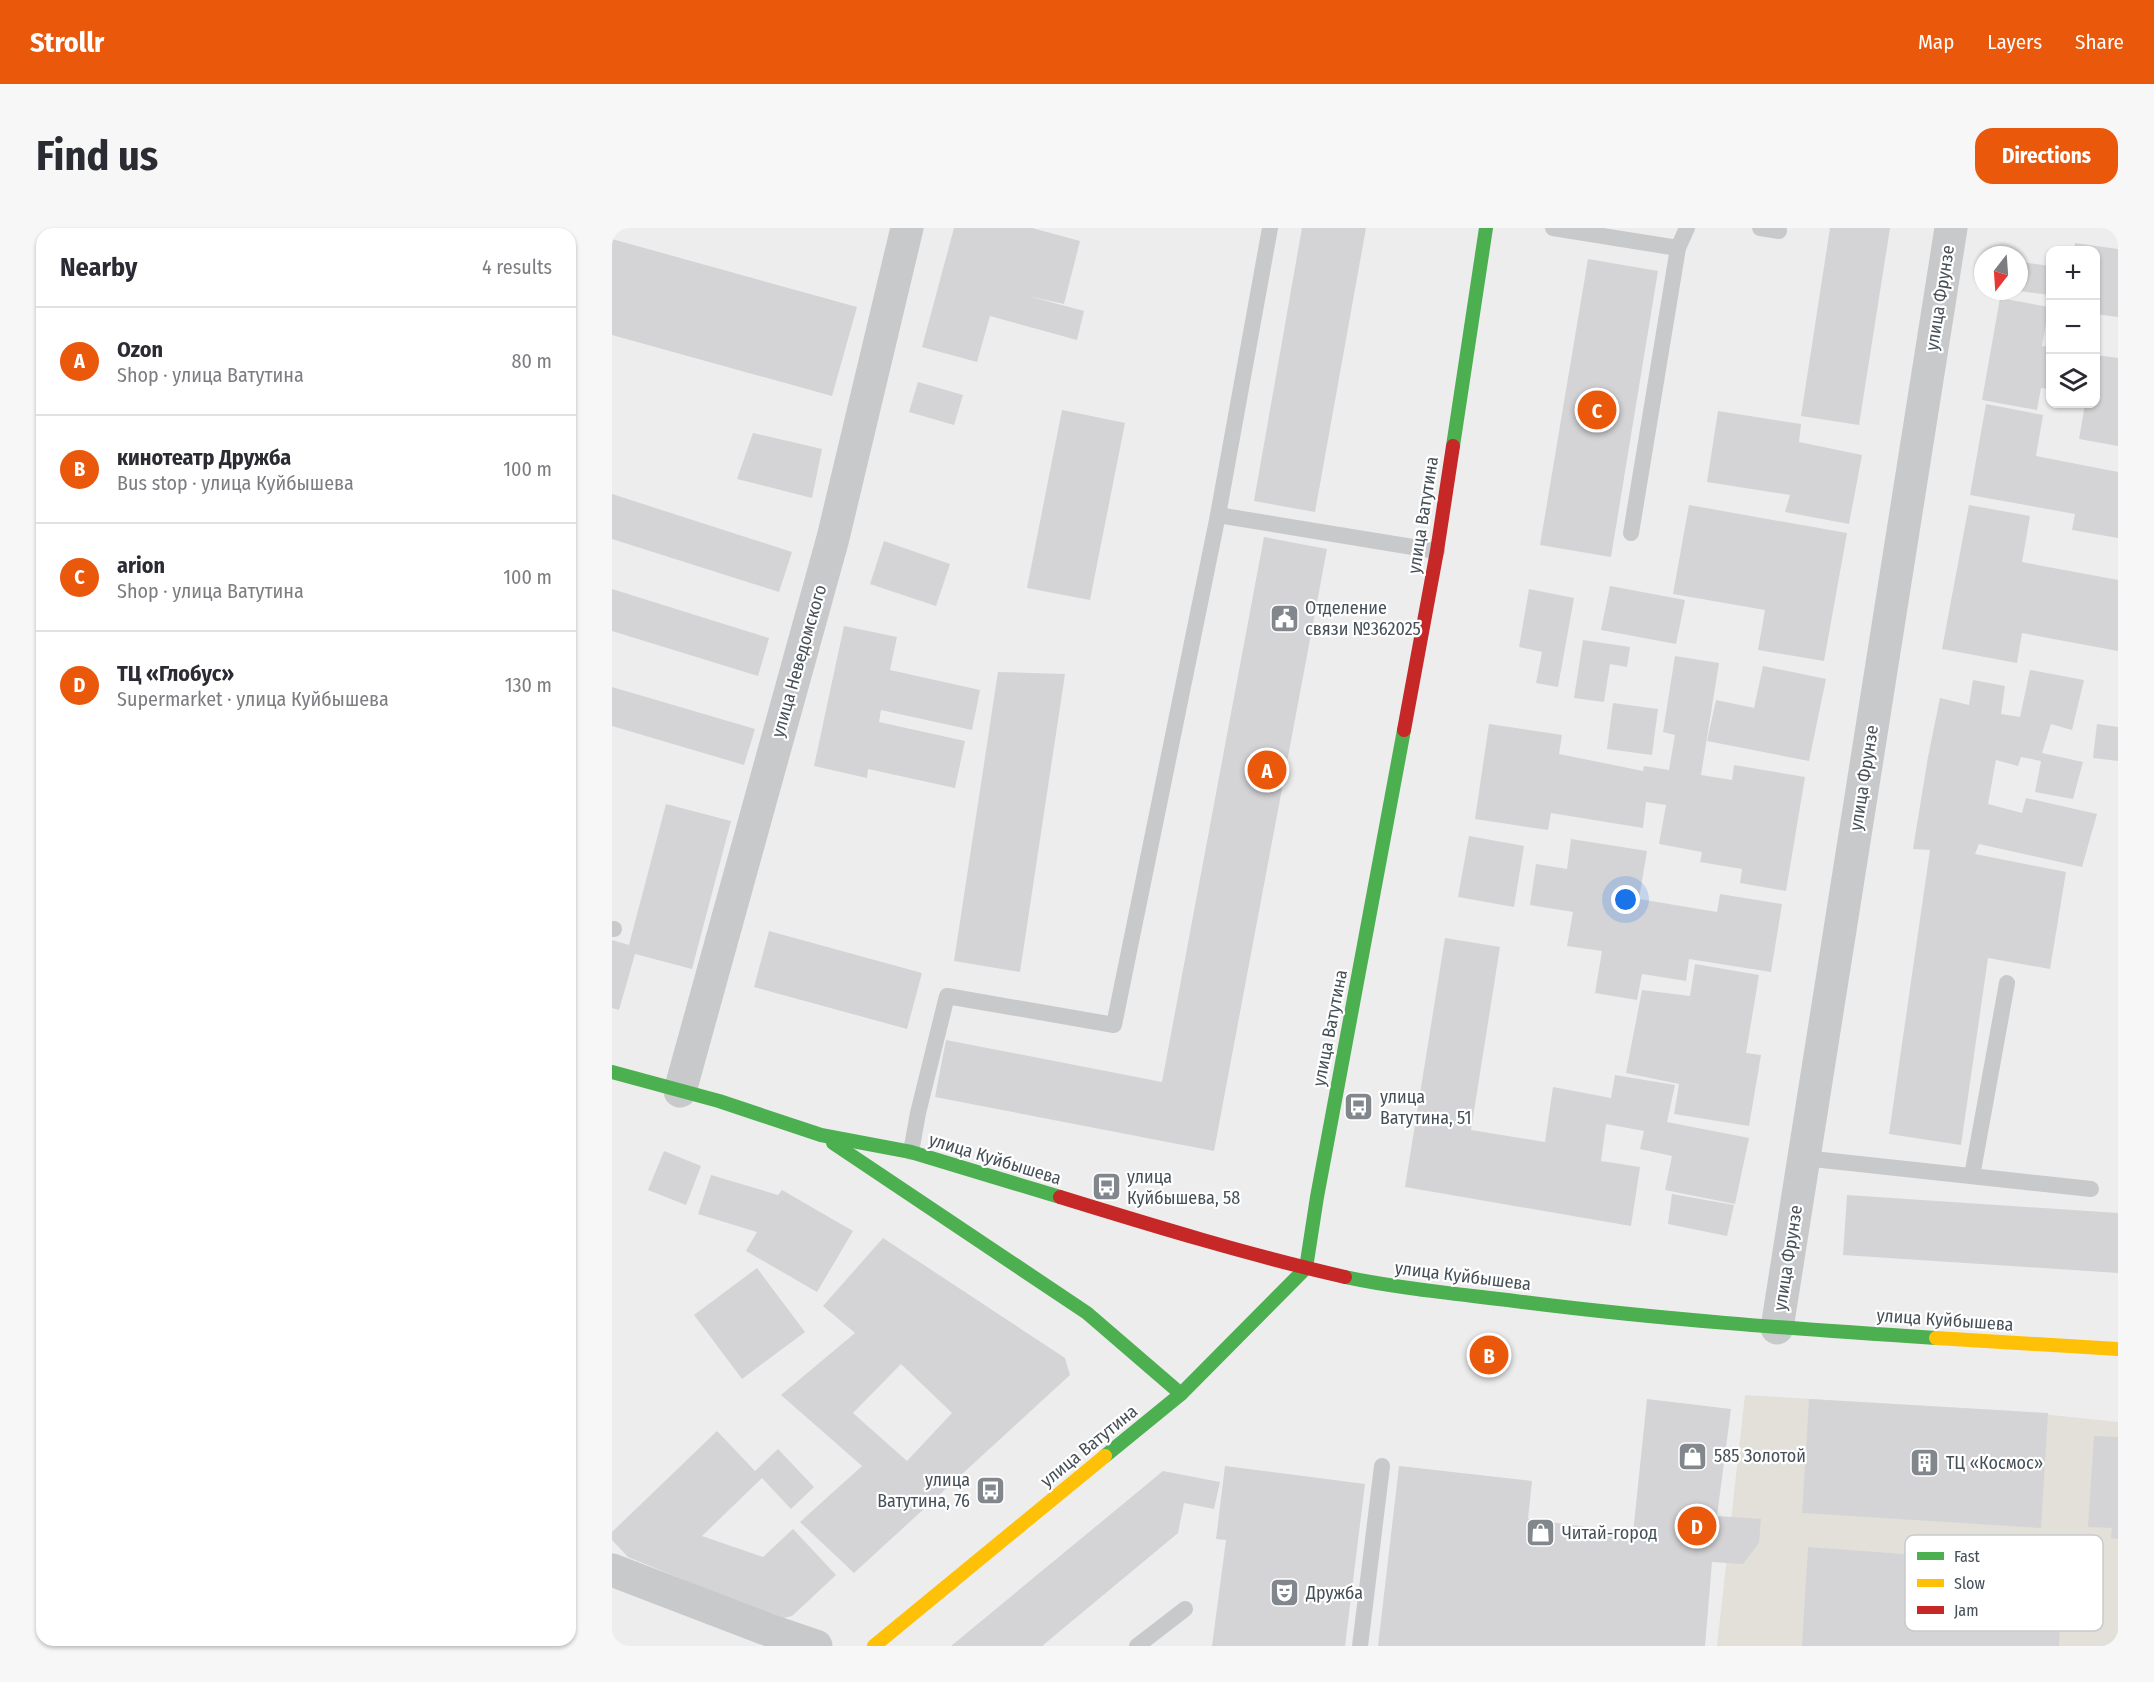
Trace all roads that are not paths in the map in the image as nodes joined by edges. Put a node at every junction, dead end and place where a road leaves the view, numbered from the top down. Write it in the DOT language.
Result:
graph roads {
  1 [pos="907,228"];
  2 [pos="1270,228"];
  3 [pos="1486,228"];
  4 [pos="1553,228"];
  5 [pos="1687,228"];
  6 [pos="1760,228"];
  7 [pos="1951,228"];
  8 [pos="1779,231"];
  9 [pos="1678,248"];
  10 [pos="1218,515"];
  11 [pos="1631,533"];
  12 [pos="1437,551"];
  13 [pos="2007,983"];
  14 [pos="612,1072"];
  15 [pos="681,1091"];
  16 [pos="821,1135"];
  17 [pos="911,1152"];
  18 [pos="1804,1158"];
  19 [pos="1972,1176"];
  20 [pos="2091,1189"];
  21 [pos="1306,1268"];
  22 [pos="1777,1328"];
  23 [pos="2118,1349"];
  24 [pos="1181,1394"];
  25 [pos="1382,1466"];
  26 [pos="612,1570"];
  27 [pos="1185,1609"];
  28 [pos="816,1646"];
  29 [pos="874,1646"];
  30 [pos="1137,1646"];
  31 [pos="1360,1646"];
  1 -- 15 [label="street, улица Неведомского"];
  2 -- 10 [label="lane"];
  3 -- 12 [label="main road, улица Ватутина"];
  4 -- 9 [label="lane"];
  5 -- 9 [label="lane"];
  6 -- 8 [label="lane"];
  7 -- 18 [label="street, улица Фрунзе"];
  9 -- 11 [label="lane"];
  10 -- 12 [label="lane"];
  10 -- 17 [label="lane"];
  12 -- 21 [label="main road, улица Ватутина"];
  13 -- 19 [label="lane"];
  14 -- 15 [label="main road, улица Куйбышева"];
  15 -- 16 [label="main road, улица Куйбышева"];
  16 -- 17 [label="main road, улица Куйбышева"];
  16 -- 24 [label="main road, улица Куйбышева"];
  17 -- 21 [label="main road, улица Куйбышева"];
  18 -- 19 [label="lane"];
  18 -- 22 [label="street, улица Фрунзе"];
  19 -- 20 [label="lane"];
  21 -- 22 [label="main road, улица Куйбышева"];
  21 -- 24 [label="main road, улица Ватутина"];
  22 -- 23 [label="main road, улица Куйбышева"];
  24 -- 29 [label="main road, улица Ватутина"];
  25 -- 31 [label="lane"];
  26 -- 28 [label="street"];
  27 -- 30 [label="lane"];
}
